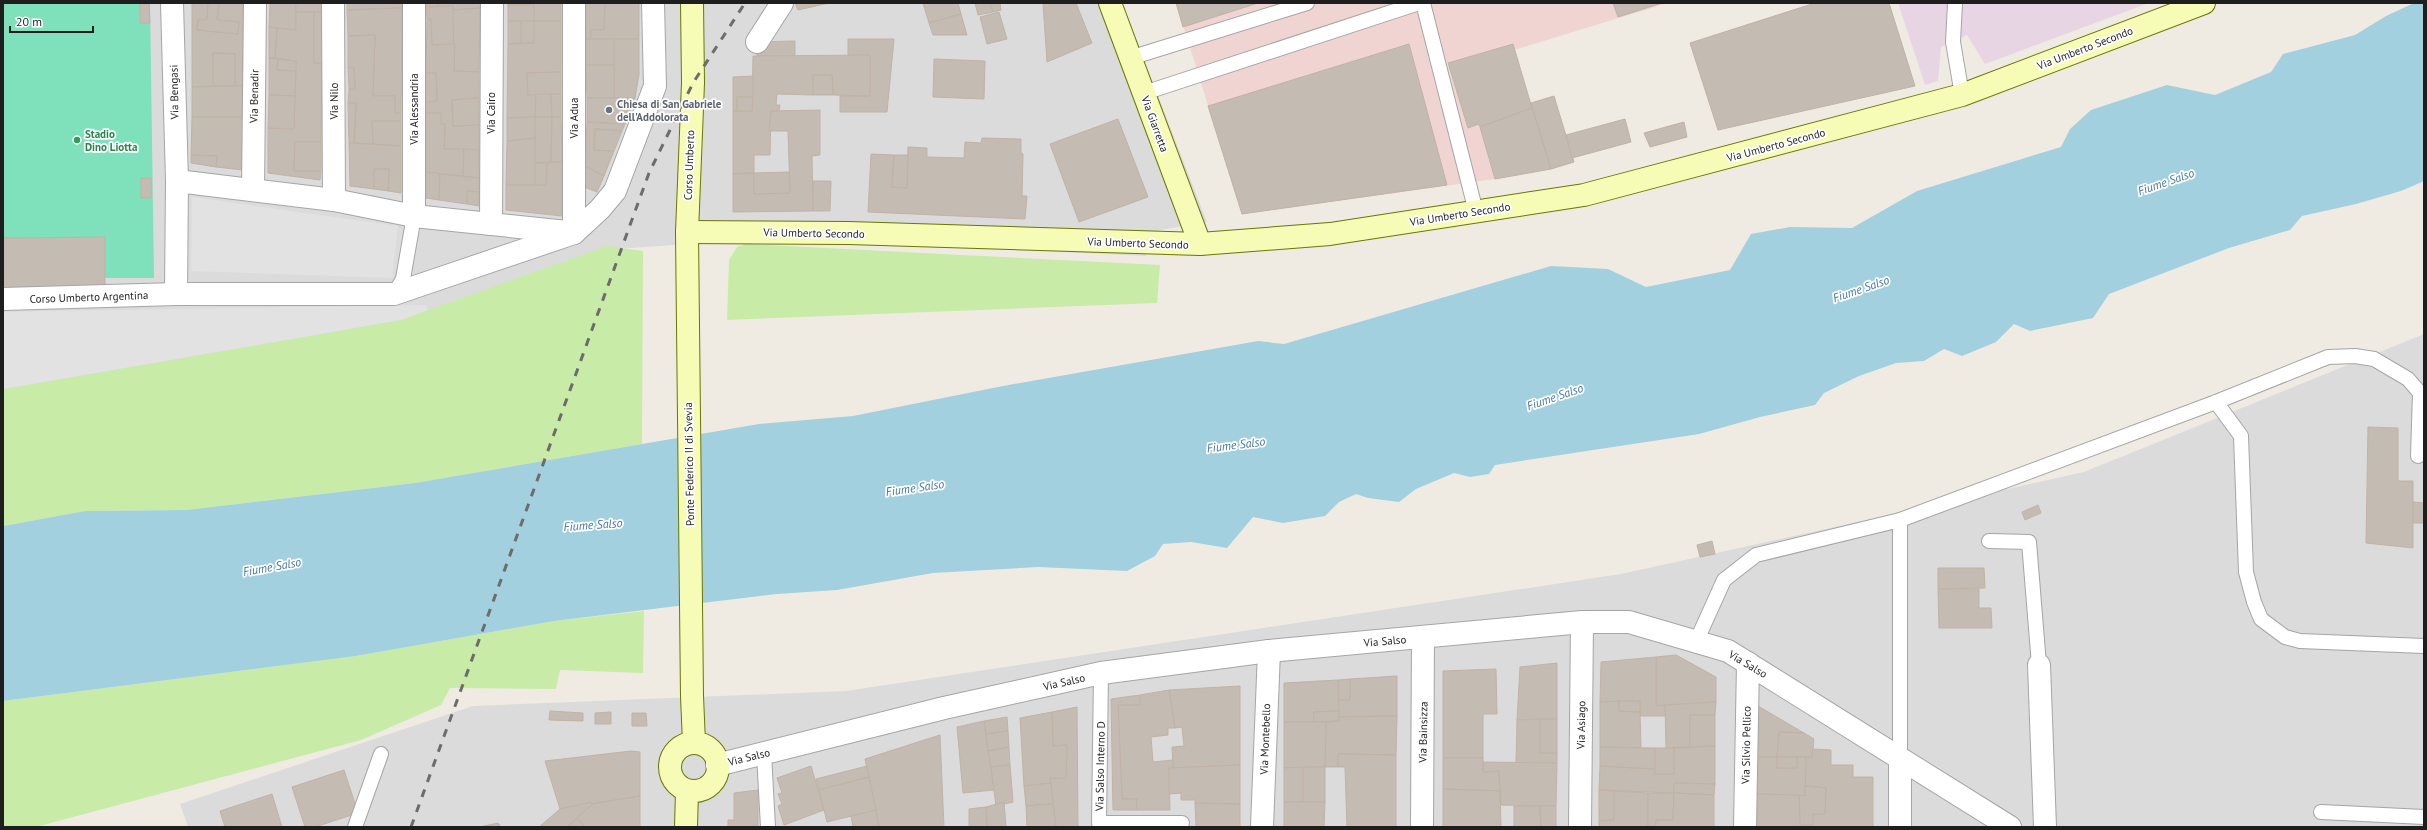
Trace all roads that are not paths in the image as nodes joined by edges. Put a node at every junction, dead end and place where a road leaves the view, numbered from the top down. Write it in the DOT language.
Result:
graph roads {
  1 [pos="172,3"];
  2 [pos="255,3"];
  3 [pos="334,3"];
  4 [pos="414,3"];
  5 [pos="492,3"];
  6 [pos="574,3"];
  7 [pos="653,3"];
  8 [pos="692,3"];
  9 [pos="782,3"];
  10 [pos="1110,3"];
  11 [pos="1307,3"];
  12 [pos="1419,3"];
  13 [pos="1422,3"];
  14 [pos="1955,3"];
  15 [pos="2204,3"];
  16 [pos="757,42"];
  17 [pos="1130,58"];
  18 [pos="1144,93"];
  19 [pos="1962,95"];
  20 [pos="177,181"];
  21 [pos="253,190"];
  22 [pos="334,200"];
  23 [pos="1476,212"];
  24 [pos="414,216"];
  25 [pos="491,224"];
  26 [pos="687,232"];
  27 [pos="574,233"];
  28 [pos="1200,244"];
  29 [pos="176,294"];
  30 [pos="394,294"];
  31 [pos="3,299"];
  32 [pos="2216,402"];
  33 [pos="2418,456"];
  34 [pos="1900,520"];
  35 [pos="1989,541"];
  36 [pos="1582,622"];
  37 [pos="1423,637"];
  38 [pos="1696,642"];
  39 [pos="2424,646"];
  40 [pos="1269,652"];
  41 [pos="1748,663"];
  42 [pos="2039,665"];
  43 [pos="1101,673"];
  44 [pos="694,743"];
  45 [pos="380,754"];
  46 [pos="764,754"];
  47 [pos="1900,759"];
  48 [pos="717,765"];
  49 [pos="687,790"];
  50 [pos="2321,812"];
  51 [pos="2424,817"];
  52 [pos="1182,823"];
  53 [pos="355,827"];
  54 [pos="686,827"];
  55 [pos="768,827"];
  56 [pos="1262,827"];
  57 [pos="1422,827"];
  58 [pos="1580,827"];
  59 [pos="1745,827"];
  60 [pos="1900,827"];
  61 [pos="2010,827"];
  62 [pos="2045,827"];
  1 -- 20 [label="street, Via Bengasi"];
  2 -- 21 [label="street, Via Benadir"];
  3 -- 22 [label="street, Via Nilo"];
  4 -- 24 [label="street, Via Alessandria"];
  5 -- 25 [label="street, Via Cairo"];
  6 -- 27 [label="street, Via Adua"];
  7 -- 27 [label="street"];
  8 -- 26 [label="main road, Corso Umberto"];
  9 -- 16 [label="street"];
  10 -- 17 [label="main road, Via Giarretta"];
  11 -- 17 [label="lane"];
  12 -- 18 [label="lane"];
  13 -- 23 [label="lane"];
  14 -- 19 [label="lane"];
  15 -- 19 [label="main road, Via Umberto Secondo"];
  17 -- 18 [label="main road, Via Giarretta"];
  18 -- 28 [label="main road, Via Giarretta"];
  19 -- 23 [label="main road, Via Umberto Secondo"];
  20 -- 21 [label="street"];
  20 -- 29 [label="street, Via Bengasi"];
  21 -- 22 [label="street"];
  22 -- 24 [label="street"];
  23 -- 28 [label="main road, Via Umberto Secondo"];
  24 -- 25 [label="street"];
  24 -- 30 [label="lane"];
  25 -- 27 [label="street"];
  26 -- 28 [label="main road, Via Umberto Secondo"];
  26 -- 44 [label="main road, Ponte Federico II di Svevia"];
  27 -- 30 [label="street, Corso Umberto Argentina"];
  29 -- 30 [label="street, Corso Umberto Argentina"];
  29 -- 31 [label="street, Corso Umberto Argentina"];
  32 -- 33 [label="lane"];
  32 -- 34 [label="lane"];
  32 -- 39 [label="lane"];
  34 -- 38 [label="lane"];
  34 -- 47 [label="lane"];
  35 -- 42 [label="lane"];
  36 -- 37 [label="street, Via Salso"];
  36 -- 38 [label="street, Via Salso"];
  36 -- 58 [label="street, Via Asiago"];
  37 -- 40 [label="street, Via Salso"];
  37 -- 57 [label="street, Via Bainsizza"];
  38 -- 41 [label="street, Via Salso"];
  40 -- 43 [label="street, Via Salso"];
  40 -- 56 [label="street, Via Montebello"];
  41 -- 47 [label="street, Via Salso"];
  41 -- 59 [label="street, Via Silvio Pellico"];
  42 -- 62 [label="street"];
  43 -- 46 [label="street, Via Salso"];
  43 -- 52 [label="lane, Via Salso Interno D"];
  44 -- 48 [label="main road"];
  44 -- 49 [label="main road"];
  45 -- 53 [label="lane"];
  46 -- 48 [label="street, Via Salso"];
  46 -- 55 [label="lane"];
  47 -- 60 [label="street"];
  47 -- 61 [label="street, Via Salso"];
  48 -- 49 [label="main road"];
  49 -- 54 [label="main road"];
  50 -- 51 [label="lane"];
}
